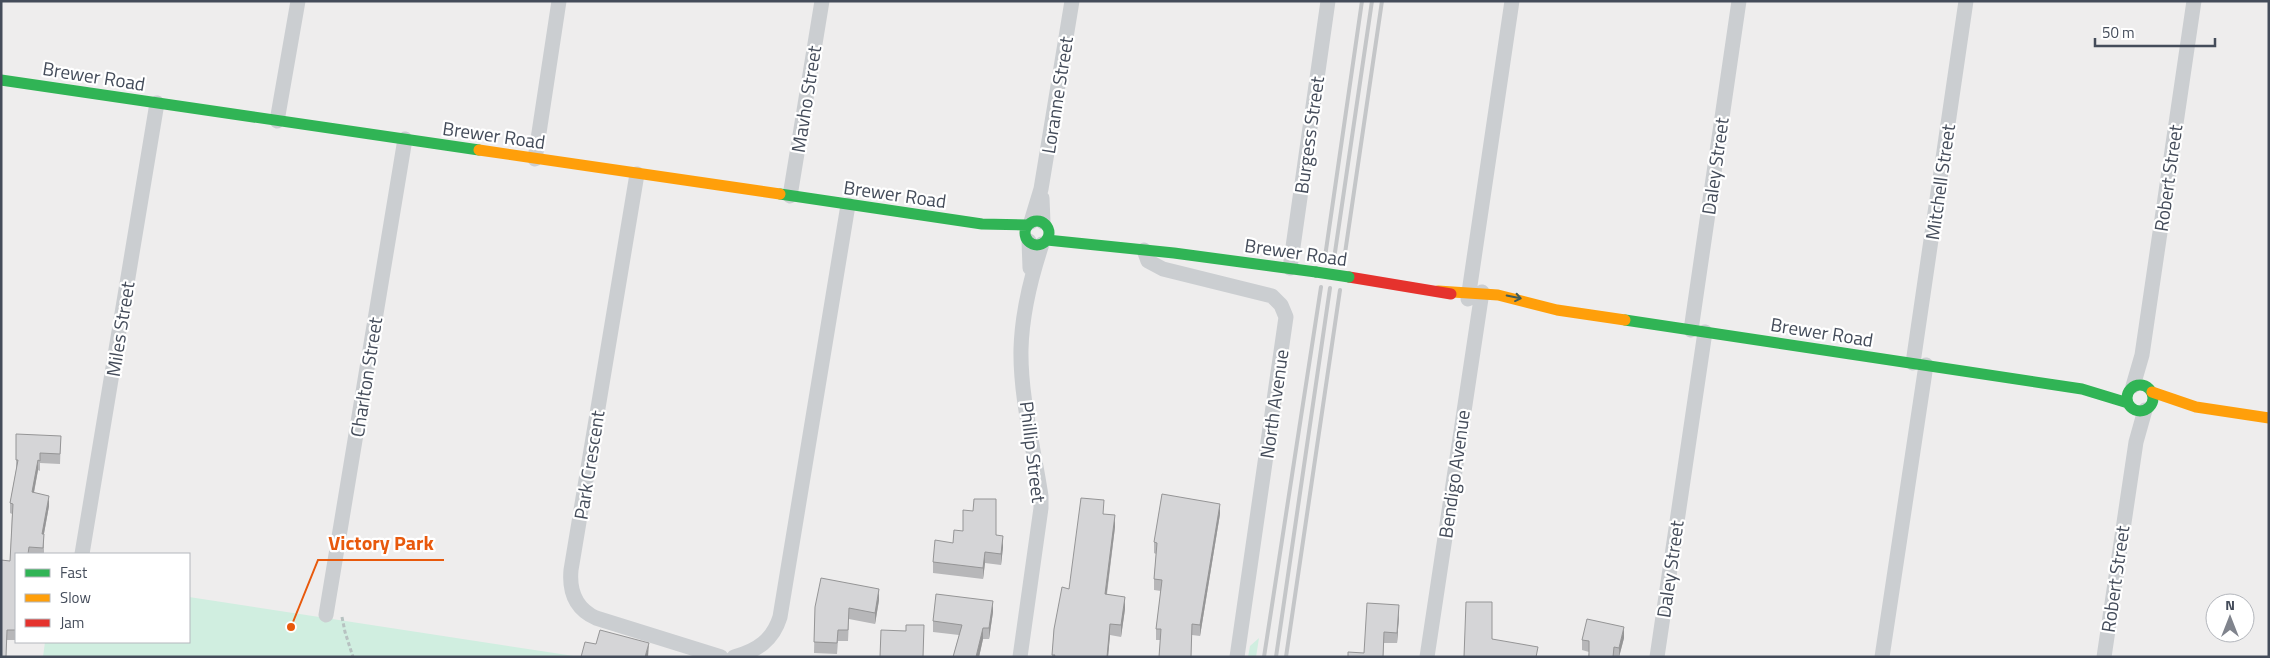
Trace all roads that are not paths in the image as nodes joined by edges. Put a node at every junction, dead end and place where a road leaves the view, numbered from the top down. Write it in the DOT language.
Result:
graph roads {
  1 [pos="298,1"];
  2 [pos="559,1"];
  3 [pos="822,1"];
  4 [pos="1072,1"];
  5 [pos="1328,1"];
  6 [pos="1512,1"];
  7 [pos="1739,1"];
  8 [pos="1966,1"];
  9 [pos="2194,1"];
  10 [pos="1,80"];
  11 [pos="157,103"];
  12 [pos="277,121"];
  13 [pos="405,139"];
  14 [pos="535,159"];
  15 [pos="637,174"];
  16 [pos="790,196"];
  17 [pos="848,205"];
  18 [pos="1037,232"];
  19 [pos="1144,250"];
  20 [pos="1290,268"];
  21 [pos="1475,296"];
  22 [pos="1698,331"];
  23 [pos="1920,364"];
  24 [pos="2140,388"];
  25 [pos="2082,389"];
  26 [pos="2196,406"];
  27 [pos="2138,407"];
  28 [pos="2269,418"];
  29 [pos="82,553"];
  30 [pos="326,615"];
  31 [pos="708,655"];
  32 [pos="734,657"];
  33 [pos="1020,657"];
  34 [pos="1237,657"];
  35 [pos="1427,657"];
  36 [pos="1657,657"];
  37 [pos="1882,657"];
  38 [pos="2104,657"];
  1 -- 12 [label="street"];
  2 -- 14 [label="street"];
  3 -- 16 [label="street, Mavho Street"];
  4 -- 18 [label="street, Loranne Street"];
  5 -- 20 [label="street, Burgess Street"];
  6 -- 21 [label="street, Bendigo Avenue"];
  7 -- 22 [label="street, Daley Street"];
  8 -- 23 [label="street, Mitchell Street"];
  9 -- 24 [label="street, Robert Street"];
  10 -- 11 [label="street, Brewer Road"];
  11 -- 12 [label="street, Brewer Road"];
  11 -- 29 [label="street, Miles Street"];
  12 -- 13 [label="street, Brewer Road"];
  13 -- 14 [label="street, Brewer Road"];
  13 -- 30 [label="street, Charlton Street"];
  14 -- 15 [label="street, Brewer Road"];
  15 -- 16 [label="street, Brewer Road"];
  15 -- 31 [label="street, Park Crescent"];
  16 -- 17 [label="street, Brewer Road"];
  17 -- 18 [label="street, Brewer Road"];
  17 -- 32 [label="street"];
  18 -- 19 [label="street, Brewer Road"];
  18 -- 33 [label="street, Phillip Street"];
  19 -- 20 [label="street, Brewer Road"];
  19 -- 34 [label="street, North Avenue"];
  20 -- 21 [label="street, Brewer Road, bridge"];
  21 -- 22 [label="street, Brewer Road"];
  21 -- 35 [label="street, Bendigo Avenue"];
  22 -- 23 [label="street, Brewer Road"];
  22 -- 36 [label="street, Daley Street"];
  23 -- 25 [label="street, Brewer Road"];
  23 -- 37 [label="street, Mitchell Street"];
  24 -- 25 [label="street, Brewer Road"];
  24 -- 26 [label="street, Brewer Road"];
  24 -- 27 [label="street"];
  24 -- 27 [label="street"];
  25 -- 27 [label="street, Brewer Road"];
  26 -- 27 [label="street, Brewer Road"];
  26 -- 28 [label="street, Brewer Road"];
  27 -- 38 [label="street, Robert Street"];
}
